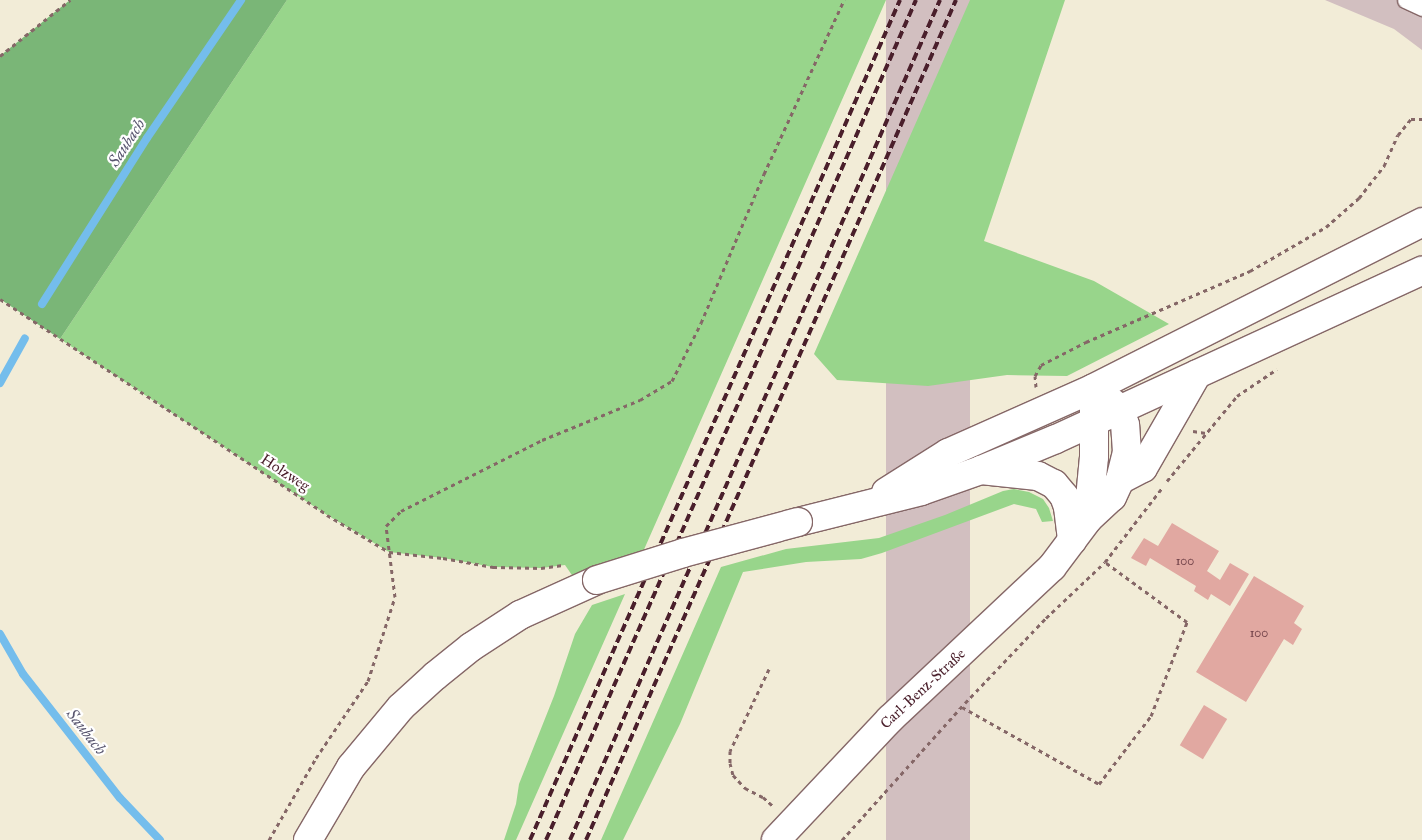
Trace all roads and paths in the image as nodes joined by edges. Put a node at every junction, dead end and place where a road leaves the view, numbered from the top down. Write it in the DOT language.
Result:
graph roads {
  1 [pos="70,0"];
  2 [pos="844,0"];
  3 [pos="1405,0"];
  4 [pos="1422,8"];
  5 [pos="0,56"];
  6 [pos="1422,119"];
  7 [pos="1422,222"];
  8 [pos="1422,271"];
  9 [pos="0,299"];
  10 [pos="1282,366"];
  11 [pos="1197,374"];
  12 [pos="1094,388"];
  13 [pos="1120,409"];
  14 [pos="1040,412"];
  15 [pos="1093,422"];
  16 [pos="981,470"];
  17 [pos="1120,480"];
  18 [pos="867,504"];
  19 [pos="1088,519"];
  20 [pos="1072,541"];
  21 [pos="389,552"];
  22 [pos="1105,562"];
  23 [pos="588,583"];
  24 [pos="770,670"];
  25 [pos="962,707"];
  26 [pos="784,831"];
  27 [pos="269,840"];
  28 [pos="308,840"];
  29 [pos="842,840"];
  1 -- 5 [label="path"];
  2 -- 21 [label="path"];
  3 -- 4 [label="lane"];
  6 -- 14 [label="path"];
  7 -- 12 [label="main road"];
  8 -- 11 [label="main road"];
  9 -- 21 [label="path, Holzweg"];
  10 -- 22 [label="path"];
  11 -- 13 [label="main road"];
  11 -- 17 [label="main road"];
  12 -- 13 [label="main road"];
  12 -- 14 [label="main road"];
  12 -- 15 [label="main road"];
  13 -- 15 [label="main road"];
  13 -- 17 [label="main road, Carl-Benz-Straße"];
  14 -- 18 [label="main road"];
  15 -- 16 [label="main road"];
  15 -- 19 [label="main road"];
  16 -- 18 [label="main road"];
  16 -- 20 [label="main road"];
  17 -- 19 [label="main road, Carl-Benz-Straße"];
  18 -- 23 [label="main road, bridge"];
  19 -- 20 [label="main road, Carl-Benz-Straße"];
  20 -- 26 [label="main road, Carl-Benz-Straße"];
  21 -- 23 [label="path, Holzweg"];
  21 -- 27 [label="path"];
  22 -- 25 [label="path"];
  22 -- 25 [label="path"];
  23 -- 28 [label="main road"];
  24 -- 26 [label="path"];
  25 -- 29 [label="path"];
}
